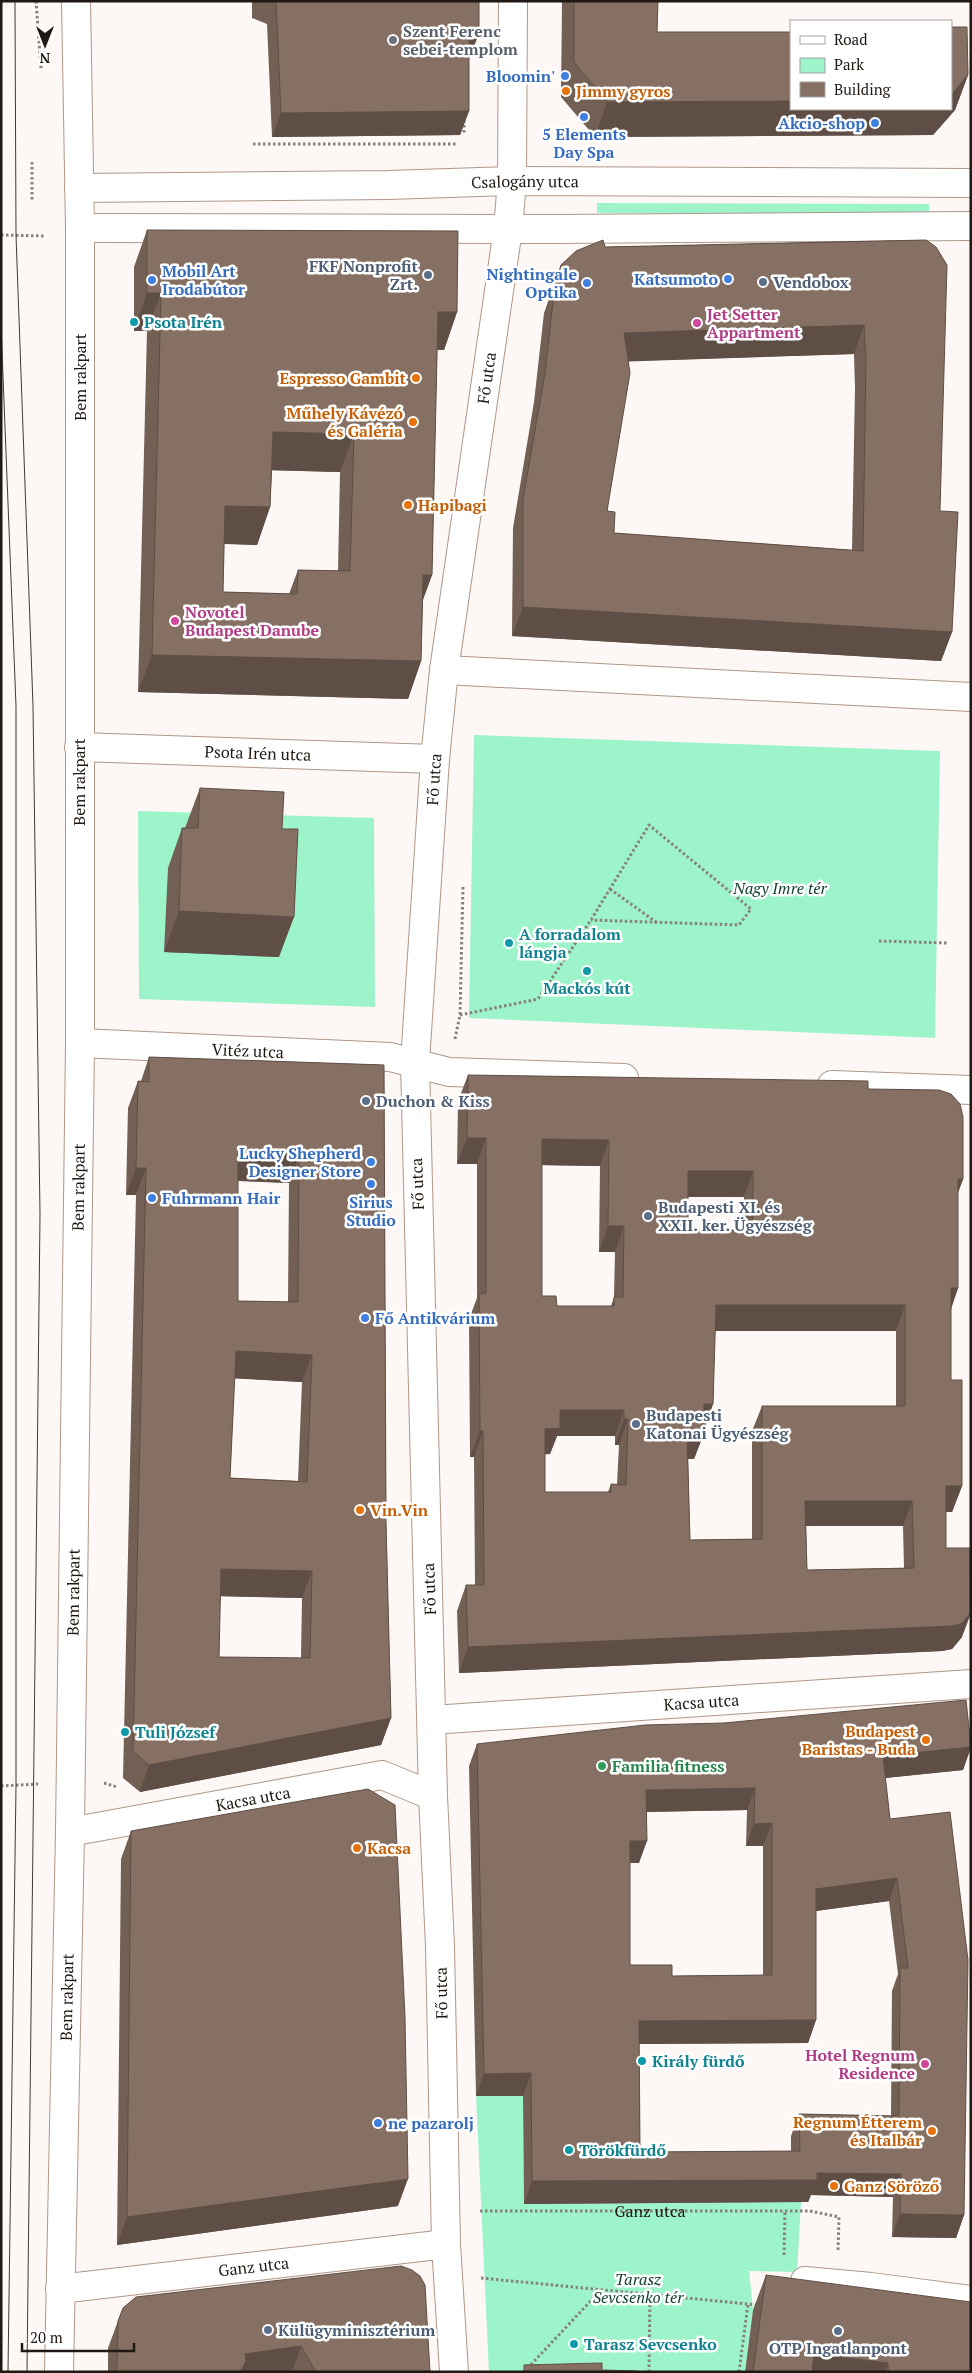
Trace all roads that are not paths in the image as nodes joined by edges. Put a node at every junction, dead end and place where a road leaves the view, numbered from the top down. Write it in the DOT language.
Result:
graph roads {
  1 [pos="76,1"];
  2 [pos="513,1"];
  3 [pos="512,181"];
  4 [pos="971,184"];
  5 [pos="79,188"];
  6 [pos="971,226"];
  7 [pos="80,228"];
  8 [pos="508,229"];
  9 [pos="444,670"];
  10 [pos="971,697"];
  11 [pos="79,747"];
  12 [pos="435,759"];
  13 [pos="80,1043"];
  14 [pos="415,1062"];
  15 [pos="647,1079"];
  16 [pos="804,1084"];
  17 [pos="971,1090"];
  18 [pos="971,1684"];
  19 [pos="432,1720"];
  20 [pos="433,1796"];
  21 [pos="70,1832"];
  22 [pos="446,2244"];
  23 [pos="805,2281"];
  24 [pos="60,2290"];
  25 [pos="971,2300"];
  26 [pos="58,2372"];
  27 [pos="454,2372"];
  1 -- 5 [label="street, Bem rakpart"];
  2 -- 3 [label="street, Fő utca"];
  3 -- 4 [label="street, Csalogány utca"];
  3 -- 5 [label="street, Csalogány utca"];
  3 -- 8 [label="street, Fő utca"];
  5 -- 7 [label="street, Bem rakpart"];
  6 -- 8 [label="street"];
  7 -- 8 [label="street"];
  7 -- 11 [label="street, Bem rakpart"];
  8 -- 9 [label="street, Fő utca"];
  9 -- 10 [label="street"];
  9 -- 12 [label="street, Fő utca"];
  11 -- 12 [label="street, Psota Irén utca"];
  11 -- 13 [label="street, Bem rakpart"];
  12 -- 14 [label="street, Fő utca"];
  13 -- 14 [label="street, Vitéz utca"];
  13 -- 21 [label="street, Bem rakpart"];
  14 -- 15 [label="street"];
  14 -- 19 [label="street, Fő utca"];
  16 -- 17 [label="street"];
  18 -- 19 [label="street, Kacsa utca"];
  19 -- 20 [label="street, Fő utca"];
  20 -- 21 [label="street, Kacsa utca"];
  20 -- 22 [label="street, Fő utca"];
  21 -- 24 [label="street, Bem rakpart"];
  22 -- 24 [label="street, Ganz utca"];
  22 -- 27 [label="street, Fő utca"];
  23 -- 25 [label="street"];
  24 -- 26 [label="street, Bem rakpart"];
}
